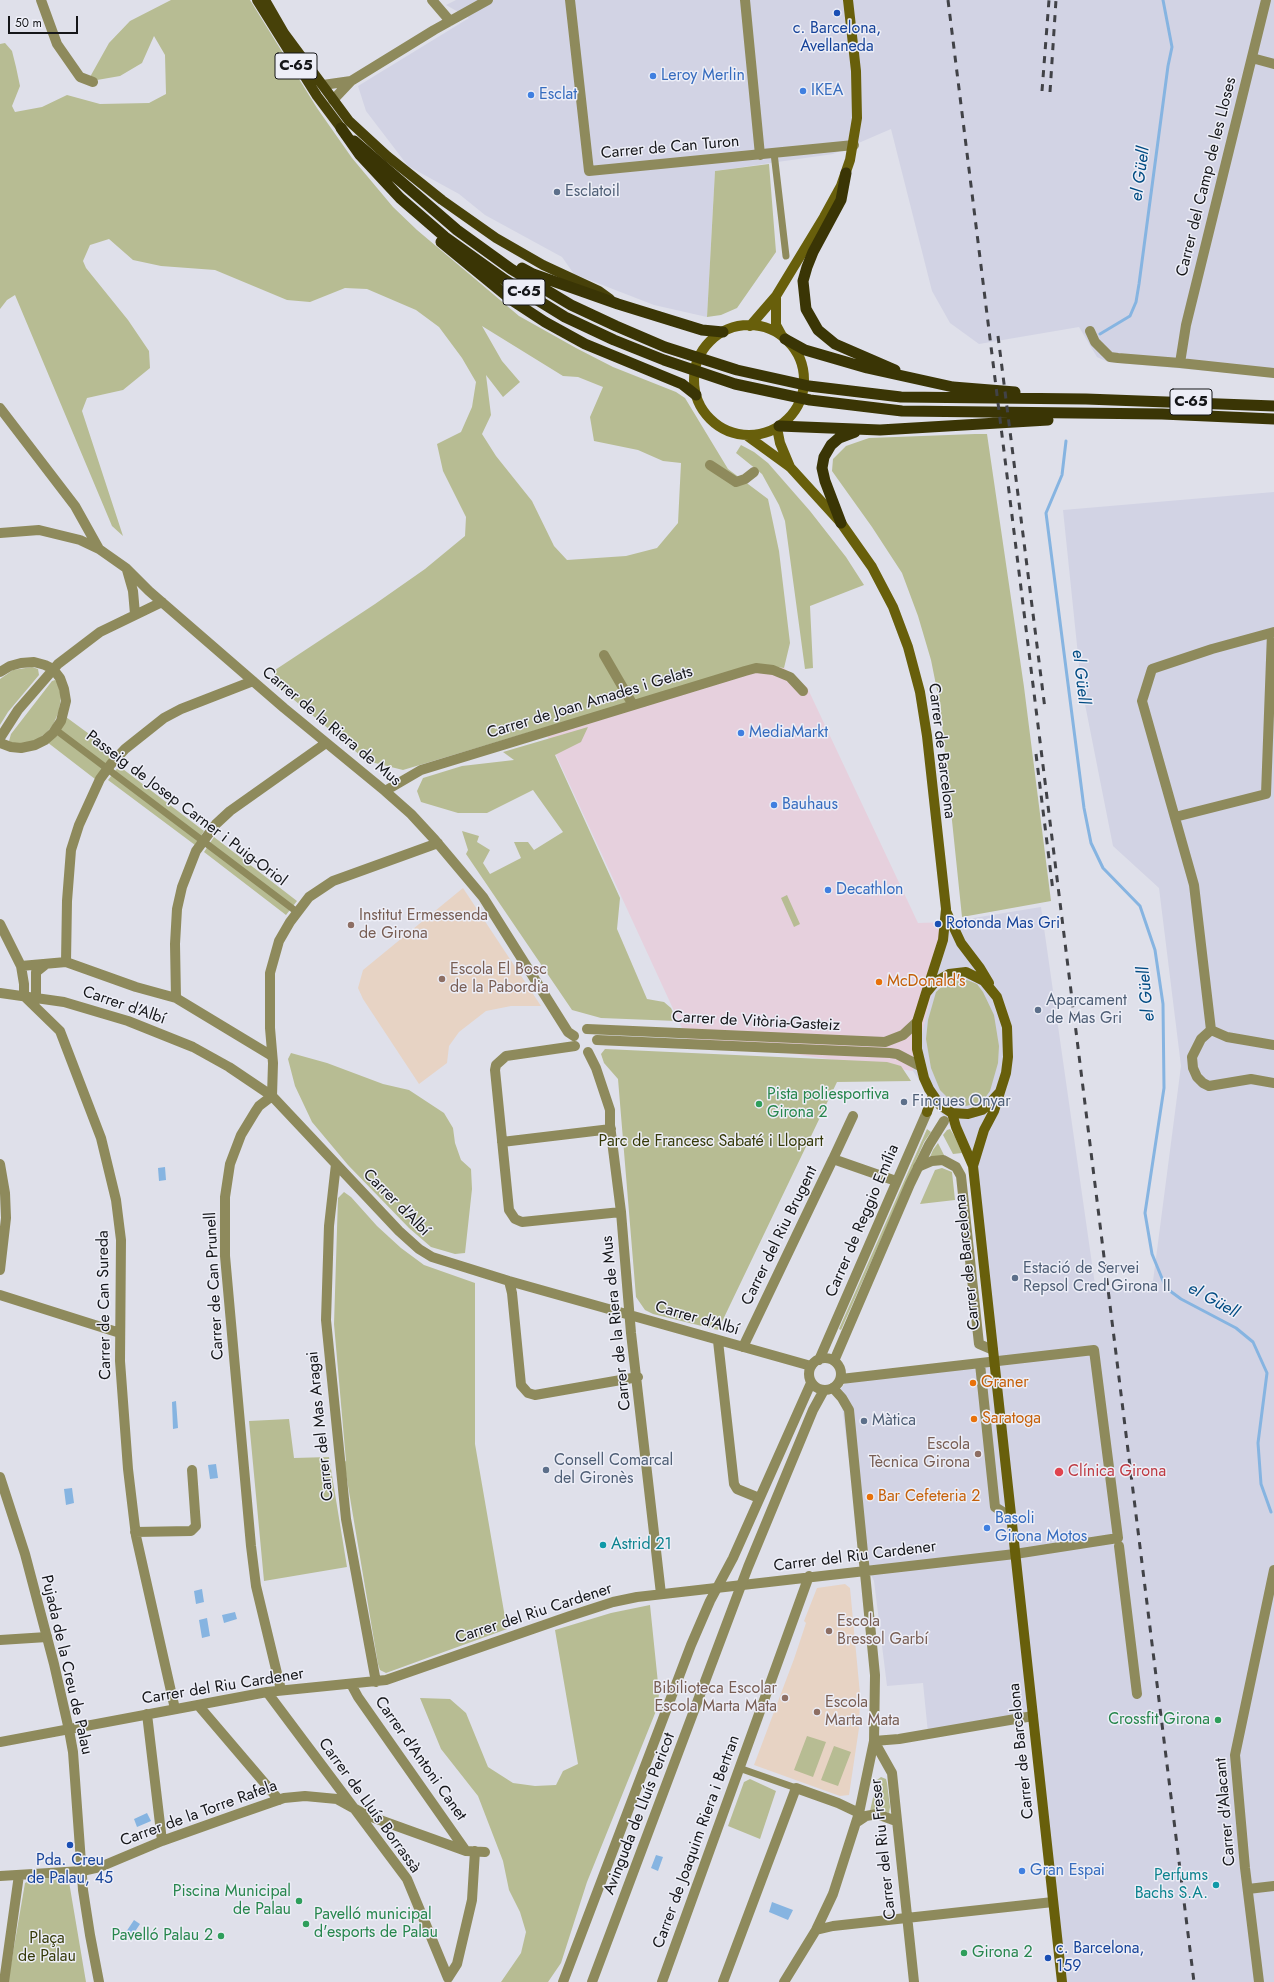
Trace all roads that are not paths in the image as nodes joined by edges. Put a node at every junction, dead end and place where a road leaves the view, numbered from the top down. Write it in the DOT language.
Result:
graph roads {
  1 [pos="40,0"];
  2 [pos="257,0"];
  3 [pos="265,0"];
  4 [pos="432,0"];
  5 [pos="488,0"];
  6 [pos="570,0"];
  7 [pos="744,0"];
  8 [pos="848,0"];
  9 [pos="1266,0"];
  10 [pos="450,21"];
  11 [pos="1252,58"];
  12 [pos="1274,64"];
  13 [pos="351,81"];
  14 [pos="93,82"];
  15 [pos="323,85"];
  16 [pos="333,100"];
  17 [pos="341,128"];
  18 [pos="854,146"];
  19 [pos="774,153"];
  20 [pos="760,155"];
  21 [pos="846,173"];
  22 [pos="400,198"];
  23 [pos="446,220"];
  24 [pos="786,256"];
  25 [pos="776,296"];
  26 [pos="618,304"];
  27 [pos="750,326"];
  28 [pos="1090,331"];
  29 [pos="722,332"];
  30 [pos="783,338"];
  31 [pos="1180,362"];
  32 [pos="1274,373"];
  33 [pos="912,378"];
  34 [pos="980,394"];
  35 [pos="696,395"];
  36 [pos="1274,406"];
  37 [pos="0,408"];
  38 [pos="983,418"];
  39 [pos="1274,419"];
  40 [pos="778,427"];
  41 [pos="862,430"];
  42 [pos="746,435"];
  43 [pos="710,465"];
  44 [pos="790,467"];
  45 [pos="754,472"];
  46 [pos="841,523"];
  47 [pos="0,533"];
  48 [pos="99,549"];
  49 [pos="126,568"];
  50 [pos="162,602"];
  51 [pos="135,614"];
  52 [pos="1273,632"];
  53 [pos="604,655"];
  54 [pos="53,669"];
  55 [pos="0,672"];
  56 [pos="253,681"];
  57 [pos="803,691"];
  58 [pos="633,705"];
  59 [pos="56,730"];
  60 [pos="0,738"];
  61 [pos="0,743"];
  62 [pos="326,743"];
  63 [pos="107,769"];
  64 [pos="385,791"];
  65 [pos="1174,817"];
  66 [pos="203,841"];
  67 [pos="438,843"];
  68 [pos="946,909"];
  69 [pos="297,912"];
  70 [pos="0,924"];
  71 [pos="66,962"];
  72 [pos="46,964"];
  73 [pos="21,966"];
  74 [pos="991,988"];
  75 [pos="0,993"];
  76 [pos="926,993"];
  77 [pos="24,996"];
  78 [pos="36,997"];
  79 [pos="176,998"];
  80 [pos="917,1022"];
  81 [pos="587,1028"];
  82 [pos="1210,1030"];
  83 [pos="598,1040"];
  84 [pos="574,1041"];
  85 [pos="1274,1045"];
  86 [pos="588,1052"];
  87 [pos="272,1056"];
  88 [pos="920,1066"];
  89 [pos="1274,1083"];
  90 [pos="1000,1092"];
  91 [pos="933,1095"];
  92 [pos="272,1096"];
  93 [pos="927,1112"];
  94 [pos="853,1116"];
  95 [pos="949,1116"];
  96 [pos="610,1129"];
  97 [pos="502,1142"];
  98 [pos="834,1159"];
  99 [pos="0,1164"];
  100 [pos="336,1164"];
  101 [pos="918,1167"];
  102 [pos="974,1168"];
  103 [pos="896,1181"];
  104 [pos="962,1188"];
  105 [pos="621,1212"];
  106 [pos="0,1270"];
  107 [pos="509,1281"];
  108 [pos="0,1295"];
  109 [pos="630,1316"];
  110 [pos="120,1333"];
  111 [pos="718,1340"];
  112 [pos="743,1347"];
  113 [pos="993,1350"];
  114 [pos="834,1361"];
  115 [pos="815,1362"];
  116 [pos="994,1362"];
  117 [pos="980,1364"];
  118 [pos="638,1377"];
  119 [pos="841,1379"];
  120 [pos="810,1383"];
  121 [pos="828,1389"];
  122 [pos="192,1470"];
  123 [pos="0,1477"];
  124 [pos="759,1498"];
  125 [pos="1011,1517"];
  126 [pos="136,1532"];
  127 [pos="1118,1542"];
  128 [pos="1014,1554"];
  129 [pos="865,1570"];
  130 [pos="1274,1570"];
  131 [pos="809,1576"];
  132 [pos="742,1586"];
  133 [pos="716,1588"];
  134 [pos="661,1594"];
  135 [pos="47,1637"];
  136 [pos="0,1640"];
  137 [pos="376,1682"];
  138 [pos="351,1684"];
  139 [pos="281,1690"];
  140 [pos="267,1692"];
  141 [pos="1137,1694"];
  142 [pos="198,1705"];
  143 [pos="175,1709"];
  144 [pos="148,1714"];
  145 [pos="1033,1716"];
  146 [pos="69,1730"];
  147 [pos="874,1741"];
  148 [pos="0,1742"];
  149 [pos="740,1768"];
  150 [pos="796,1788"];
  151 [pos="279,1800"];
  152 [pos="351,1806"];
  153 [pos="858,1817"];
  154 [pos="896,1821"];
  155 [pos="162,1841"];
  156 [pos="475,1851"];
  157 [pos="82,1871"];
  158 [pos="19,1875"];
  159 [pos="0,1876"];
  160 [pos="1274,1886"];
  161 [pos="1248,1889"];
  162 [pos="1053,1902"];
  163 [pos="907,1918"];
  164 [pos="816,1930"];
  165 [pos="4,1982"];
  166 [pos="99,1982"];
  167 [pos="563,1982"];
  168 [pos="592,1982"];
  169 [pos="662,1982"];
  170 [pos="723,1982"];
  171 [pos="784,1982"];
  172 [pos="914,1982"];
  173 [pos="1061,1982"];
  174 [pos="1259,1982"];
  1 -- 14 [label="street"];
  2 -- 17 [label="main road, C-65"];
  3 -- 15 [label="main road"];
  4 -- 10 [label="street"];
  5 -- 10 [label="street"];
  6 -- 20 [label="street, Carrer de Can Turon"];
  7 -- 20 [label="street"];
  8 -- 18 [label="main road"];
  9 -- 11 [label="street, Carrer del Camp de les Lloses"];
  10 -- 13 [label="street"];
  11 -- 12 [label="street"];
  11 -- 31 [label="street, Carrer del Camp de les Lloses"];
  13 -- 15 [label="street"];
  13 -- 16 [label="street"];
  15 -- 16 [label="main road"];
  16 -- 26 [label="main road"];
  17 -- 22 [label="highway, C-65"];
  17 -- 23 [label="highway, C-65"];
  18 -- 19 [label="street, Carrer de Can Turon"];
  18 -- 21 [label="main road"];
  19 -- 20 [label="street, Carrer de Can Turon"];
  19 -- 24 [label="street"];
  21 -- 25 [label="main road"];
  21 -- 33 [label="highway"];
  22 -- 35 [label="highway"];
  22 -- 38 [label="highway, C-65"];
  23 -- 26 [label="highway"];
  23 -- 34 [label="highway, C-65"];
  25 -- 27 [label="main road"];
  25 -- 30 [label="main road"];
  26 -- 29 [label="highway"];
  27 -- 29 [label="main road"];
  27 -- 30 [label="main road"];
  28 -- 31 [label="street"];
  29 -- 35 [label="main road"];
  30 -- 33 [label="highway"];
  30 -- 40 [label="main road"];
  31 -- 32 [label="street"];
  33 -- 34 [label="highway"];
  34 -- 36 [label="highway, C-65"];
  35 -- 42 [label="main road"];
  37 -- 48 [label="street"];
  38 -- 39 [label="highway, C-65"];
  38 -- 41 [label="highway"];
  40 -- 41 [label="highway"];
  40 -- 42 [label="main road"];
  40 -- 44 [label="main road, Carrer de Barcelona"];
  41 -- 46 [label="highway"];
  42 -- 44 [label="main road, Carrer de Barcelona"];
  43 -- 45 [label="street"];
  44 -- 46 [label="main road, Carrer de Barcelona"];
  46 -- 68 [label="main road, Carrer de Barcelona"];
  47 -- 48 [label="street, Carrer de la Riera de Mus"];
  48 -- 49 [label="street, Carrer de la Riera de Mus"];
  49 -- 50 [label="street, Carrer de la Riera de Mus"];
  49 -- 51 [label="street"];
  50 -- 51 [label="street"];
  50 -- 56 [label="street, Carrer de la Riera de Mus"];
  51 -- 54 [label="street"];
  52 -- 65 [label="street"];
  52 -- 65 [label="street"];
  53 -- 58 [label="street"];
  54 -- 55 [label="street"];
  54 -- 59 [label="street"];
  54 -- 60 [label="street"];
  56 -- 62 [label="street, Carrer de la Riera de Mus"];
  56 -- 63 [label="street"];
  57 -- 58 [label="street, Carrer de Joan Amades i Gelats"];
  58 -- 64 [label="street, Carrer de Joan Amades i Gelats"];
  59 -- 61 [label="street"];
  59 -- 63 [label="street, Passeig de Josep Carner i Puig-Oriol"];
  62 -- 64 [label="street, Carrer de la Riera de Mus"];
  62 -- 66 [label="street"];
  63 -- 66 [label="street, Passeig de Josep Carner i Puig-Oriol"];
  63 -- 71 [label="street"];
  64 -- 67 [label="street, Carrer de la Riera de Mus"];
  65 -- 82 [label="street"];
  66 -- 69 [label="street, Passeig de Josep Carner i Puig-Oriol"];
  66 -- 79 [label="street"];
  67 -- 69 [label="street"];
  67 -- 84 [label="street, Carrer de la Riera de Mus"];
  68 -- 74 [label="main road, Carrer de Barcelona"];
  68 -- 76 [label="main road, Carrer de Barcelona"];
  69 -- 87 [label="street"];
  70 -- 73 [label="street"];
  71 -- 72 [label="street, Carrer d'Albí"];
  71 -- 79 [label="street, Carrer d'Albí"];
  72 -- 73 [label="street, Carrer d'Albí"];
  72 -- 78 [label="street"];
  73 -- 77 [label="street"];
  74 -- 76 [label="main road"];
  74 -- 90 [label="main road"];
  75 -- 77 [label="street, Carrer d'Albí"];
  76 -- 80 [label="main road"];
  77 -- 78 [label="street, Carrer d'Albí"];
  77 -- 110 [label="street, Carrer de Can Sureda"];
  78 -- 92 [label="street, Carrer d'Albí"];
  79 -- 87 [label="street, Carrer d'Albí"];
  80 -- 81 [label="street, Carrer de Vitòria-Gasteiz"];
  80 -- 88 [label="main road"];
  81 -- 83 [label="street"];
  81 -- 84 [label="street"];
  82 -- 85 [label="street"];
  82 -- 89 [label="street"];
  83 -- 86 [label="street"];
  83 -- 88 [label="street, Carrer de Vitòria-Gasteiz"];
  84 -- 86 [label="street"];
  84 -- 97 [label="street"];
  86 -- 96 [label="street, Carrer de la Riera de Mus"];
  87 -- 92 [label="street"];
  88 -- 91 [label="main road"];
  90 -- 95 [label="main road"];
  90 -- 102 [label="main road, Carrer de Barcelona"];
  91 -- 93 [label="main road, Carrer de Reggio Emília"];
  91 -- 95 [label="main road"];
  92 -- 100 [label="street, Carrer d'Albí"];
  92 -- 139 [label="street, Carrer de Can Prunell"];
  93 -- 103 [label="street, Carrer de Reggio Emília"];
  94 -- 98 [label="street, Carrer del Riu Brugent"];
  95 -- 101 [label="street, Carrer de Reggio Emília"];
  95 -- 102 [label="main road, Carrer de Barcelona"];
  96 -- 97 [label="street"];
  96 -- 105 [label="street, Carrer de la Riera de Mus"];
  97 -- 105 [label="street"];
  98 -- 103 [label="street, Carrer del Riu Brugent"];
  98 -- 112 [label="street, Carrer del Riu Brugent"];
  99 -- 106 [label="street"];
  100 -- 107 [label="street, Carrer d'Albí"];
  100 -- 137 [label="street, Carrer del Mas Aragai"];
  101 -- 104 [label="street, Carrer de Barcelona"];
  101 -- 114 [label="street, Carrer de Reggio Emília"];
  102 -- 104 [label="street, Carrer de Barcelona"];
  102 -- 113 [label="main road, Carrer de Barcelona"];
  103 -- 115 [label="street, Carrer de Reggio Emília"];
  104 -- 113 [label="street, Carrer de Barcelona"];
  105 -- 109 [label="street, Carrer de la Riera de Mus"];
  107 -- 109 [label="street, Carrer d'Albí"];
  107 -- 118 [label="street"];
  108 -- 110 [label="street"];
  109 -- 111 [label="street, Carrer d'Albí"];
  109 -- 118 [label="street, Carrer de la Riera de Mus"];
  110 -- 126 [label="street, Carrer de Can Sureda"];
  111 -- 112 [label="street, Carrer d'Albí"];
  111 -- 124 [label="street"];
  112 -- 115 [label="street, Carrer d'Albí"];
  113 -- 116 [label="main road, Carrer de Barcelona"];
  114 -- 115 [label="street"];
  114 -- 119 [label="street"];
  115 -- 120 [label="street"];
  116 -- 117 [label="street"];
  116 -- 125 [label="main road, Carrer de Barcelona"];
  116 -- 127 [label="street"];
  117 -- 119 [label="street"];
  117 -- 125 [label="street"];
  118 -- 134 [label="street, Carrer de la Riera de Mus"];
  119 -- 121 [label="street"];
  120 -- 121 [label="street"];
  120 -- 124 [label="street"];
  121 -- 129 [label="street"];
  121 -- 132 [label="street, Avinguda de Lluís Pericot"];
  122 -- 126 [label="street"];
  123 -- 135 [label="street, Pujada de la Creu de Palau"];
  124 -- 133 [label="street"];
  125 -- 128 [label="main road, Carrer de Barcelona"];
  126 -- 143 [label="street, Carrer de Can Sureda"];
  127 -- 128 [label="street, Carrer del Riu Cardener"];
  127 -- 141 [label="street"];
  128 -- 129 [label="street, Carrer del Riu Cardener"];
  128 -- 145 [label="main road, Carrer de Barcelona"];
  129 -- 131 [label="street, Carrer del Riu Cardener"];
  129 -- 147 [label="street"];
  130 -- 161 [label="street, Carrer d'Alacant"];
  131 -- 132 [label="street, Carrer del Riu Cardener"];
  131 -- 149 [label="street, Carrer de Joaquim Riera i Bertran"];
  132 -- 133 [label="street, Carrer del Riu Cardener"];
  132 -- 168 [label="street, Avinguda de Lluís Pericot"];
  133 -- 134 [label="street, Carrer del Riu Cardener"];
  133 -- 167 [label="street, Avinguda de Lluís Pericot"];
  134 -- 137 [label="street, Carrer del Riu Cardener"];
  135 -- 136 [label="street"];
  135 -- 146 [label="street, Pujada de la Creu de Palau"];
  137 -- 138 [label="street, Carrer del Riu Cardener"];
  138 -- 139 [label="street, Carrer del Riu Cardener"];
  138 -- 156 [label="street, Carrer d'Antoni Canet"];
  139 -- 140 [label="street, Carrer del Riu Cardener"];
  140 -- 142 [label="street, Carrer del Riu Cardener"];
  140 -- 152 [label="street, Carrer de Lluís Borrassà"];
  142 -- 143 [label="street, Carrer del Riu Cardener"];
  142 -- 151 [label="street"];
  143 -- 144 [label="street, Carrer del Riu Cardener"];
  144 -- 146 [label="street, Carrer del Riu Cardener"];
  144 -- 155 [label="street"];
  145 -- 147 [label="street"];
  145 -- 162 [label="main road, Carrer de Barcelona"];
  146 -- 148 [label="street, Carrer del Riu Cardener"];
  146 -- 157 [label="street, Pujada de la Creu de Palau"];
  147 -- 153 [label="street"];
  147 -- 154 [label="street, Carrer del Riu Freser"];
  149 -- 150 [label="street"];
  149 -- 169 [label="street, Carrer de Joaquim Riera i Bertran"];
  150 -- 153 [label="street"];
  150 -- 170 [label="street"];
  151 -- 152 [label="street, Carrer de la Torre Rafela"];
  151 -- 155 [label="street, Carrer de la Torre Rafela"];
  152 -- 156 [label="street, Carrer de la Torre Rafela"];
  152 -- 156 [label="street, Carrer de Lluís Borrassà"];
  153 -- 154 [label="street"];
  153 -- 164 [label="street"];
  154 -- 163 [label="street, Carrer del Riu Freser"];
  155 -- 157 [label="street, Carrer de la Torre Rafela"];
  157 -- 158 [label="street, Carrer de la Torre Rafela"];
  157 -- 166 [label="street, Pujada de la Creu de Palau"];
  158 -- 159 [label="street, Carrer de la Torre Rafela"];
  158 -- 165 [label="street"];
  160 -- 161 [label="street"];
  161 -- 174 [label="street, Carrer d'Alacant"];
  162 -- 163 [label="street"];
  162 -- 173 [label="main road, Carrer de Barcelona"];
  163 -- 164 [label="street"];
  163 -- 172 [label="street, Carrer del Riu Freser"];
  164 -- 171 [label="street"];
}
